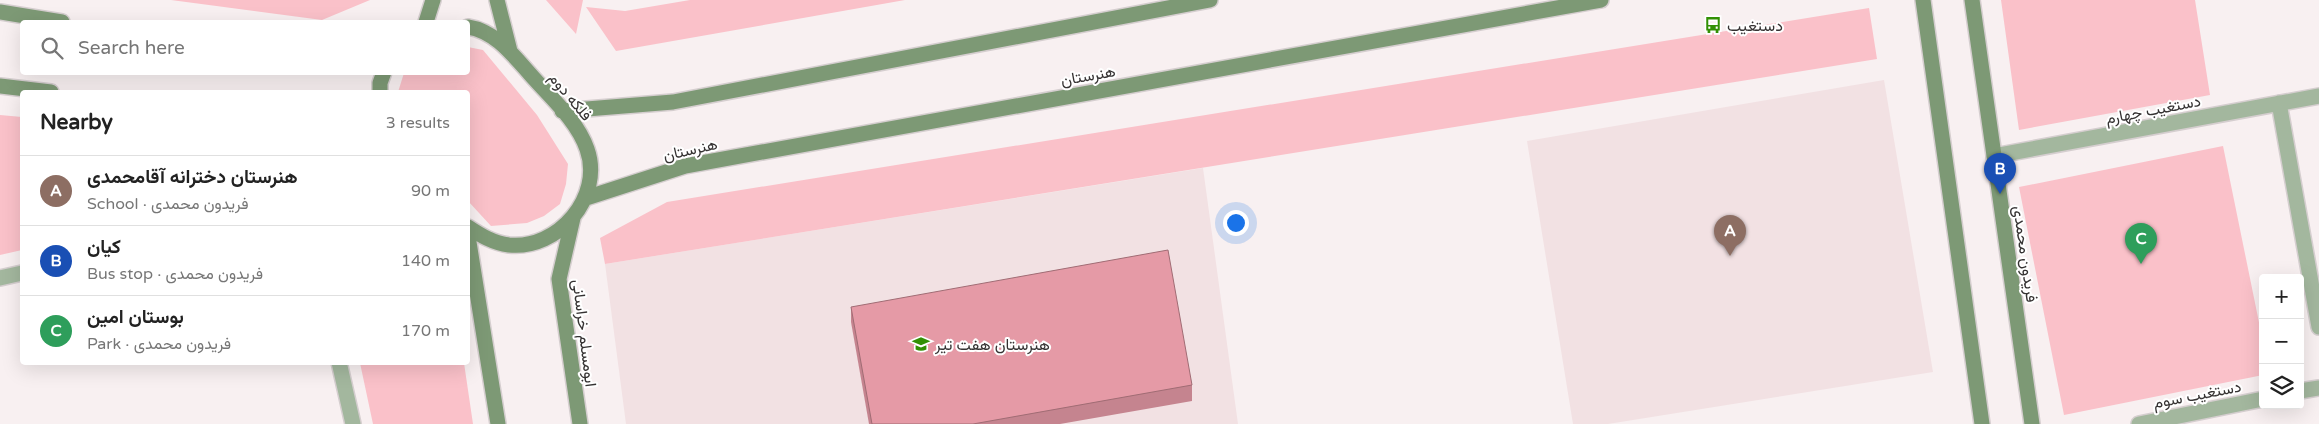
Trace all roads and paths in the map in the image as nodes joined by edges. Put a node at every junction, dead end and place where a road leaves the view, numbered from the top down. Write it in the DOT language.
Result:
graph roads {
  1 [pos="433,0"];
  2 [pos="497,0"];
  3 [pos="1210,0"];
  4 [pos="1601,0"];
  5 [pos="1923,0"];
  6 [pos="1972,0"];
  7 [pos="0,12"];
  8 [pos="50,20"];
  9 [pos="427,20"];
  10 [pos="470,28"];
  11 [pos="510,51"];
  12 [pos="383,75"];
  13 [pos="0,86"];
  14 [pos="34,90"];
  15 [pos="380,90"];
  16 [pos="2319,96"];
  17 [pos="2279,103"];
  18 [pos="562,110"];
  19 [pos="1994,156"];
  20 [pos="586,198"];
  21 [pos="573,218"];
  22 [pos="470,228"];
  23 [pos="470,249"];
  24 [pos="20,274"];
  25 [pos="0,278"];
  26 [pos="2319,327"];
  27 [pos="341,365"];
  28 [pos="2319,388"];
  29 [pos="2304,390"];
  30 [pos="2259,400"];
  31 [pos="353,424"];
  32 [pos="498,424"];
  33 [pos="580,424"];
  34 [pos="1982,424"];
  35 [pos="2032,424"];
  36 [pos="2139,424"];
  1 -- 9 [label="main road"];
  2 -- 11 [label="main road"];
  3 -- 18 [label="main road"];
  4 -- 20 [label="main road, هنرستان"];
  5 -- 34 [label="main road"];
  6 -- 19 [label="main road, فریدون محمدی"];
  7 -- 8 [label="main road"];
  10 -- 11 [label="main road, فلکه دوم"];
  11 -- 18 [label="main road, فلکه دوم"];
  12 -- 15 [label="main road"];
  13 -- 14 [label="main road"];
  16 -- 17 [label="street, دستغیب چهارم"];
  17 -- 19 [label="street, دستغیب چهارم"];
  17 -- 26 [label="street"];
  18 -- 20 [label="main road, فلکه دوم"];
  19 -- 35 [label="main road, فریدون محمدی"];
  20 -- 21 [label="main road, فلکه دوم"];
  21 -- 22 [label="main road, فلکه دوم"];
  21 -- 33 [label="main road, ابومسلم خراسانی"];
  23 -- 32 [label="main road"];
  24 -- 25 [label="street"];
  27 -- 31 [label="street"];
  28 -- 29 [label="street"];
  30 -- 36 [label="street, دستغیب سوم"];
}
